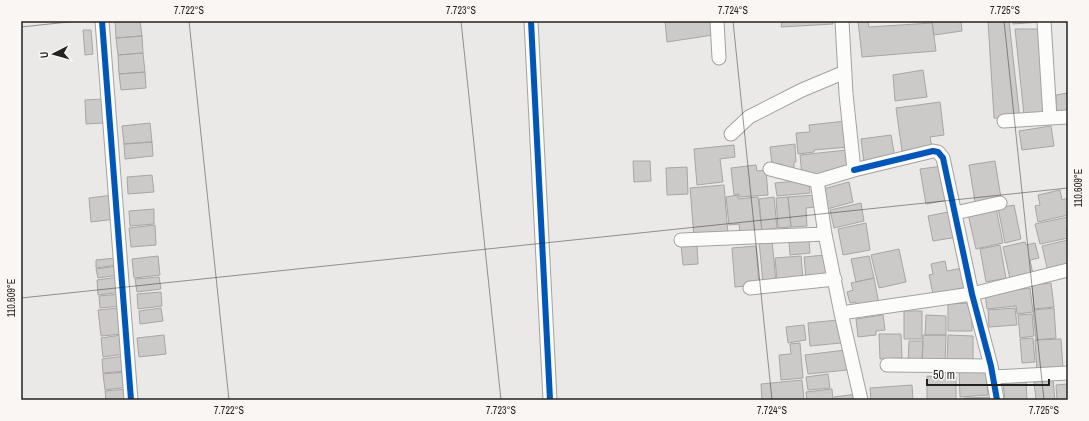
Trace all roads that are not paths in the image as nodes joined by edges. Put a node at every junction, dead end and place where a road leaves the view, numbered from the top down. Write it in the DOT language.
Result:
graph roads {
  1 [pos="102,21"];
  2 [pos="531,21"];
  3 [pos="717,21"];
  4 [pos="842,21"];
  5 [pos="1044,21"];
  6 [pos="718,58"];
  7 [pos="845,72"];
  8 [pos="1068,117"];
  9 [pos="1050,118"];
  10 [pos="1004,121"];
  11 [pos="731,134"];
  12 [pos="770,169"];
  13 [pos="854,170"];
  14 [pos="817,181"];
  15 [pos="1000,203"];
  16 [pos="955,213"];
  17 [pos="824,234"];
  18 [pos="681,240"];
  19 [pos="1068,270"];
  20 [pos="835,278"];
  21 [pos="750,288"];
  22 [pos="972,294"];
  23 [pos="841,313"];
  24 [pos="887,365"];
  25 [pos="992,372"];
  26 [pos="1068,373"];
  27 [pos="131,400"];
  28 [pos="550,400"];
  29 [pos="862,400"];
  30 [pos="997,400"];
  1 -- 27 [label="street"];
  2 -- 28 [label="street"];
  3 -- 6 [label="street"];
  4 -- 7 [label="street"];
  5 -- 9 [label="street"];
  7 -- 11 [label="street"];
  7 -- 13 [label="street"];
  8 -- 9 [label="street"];
  9 -- 10 [label="street"];
  12 -- 14 [label="street"];
  13 -- 14 [label="street"];
  13 -- 16 [label="street"];
  14 -- 17 [label="street"];
  15 -- 16 [label="street"];
  16 -- 22 [label="street"];
  17 -- 18 [label="street"];
  17 -- 20 [label="street"];
  19 -- 22 [label="street"];
  20 -- 21 [label="street"];
  20 -- 23 [label="street"];
  22 -- 23 [label="street"];
  22 -- 25 [label="street"];
  23 -- 29 [label="street"];
  24 -- 25 [label="street"];
  25 -- 26 [label="street"];
  25 -- 30 [label="street"];
}
